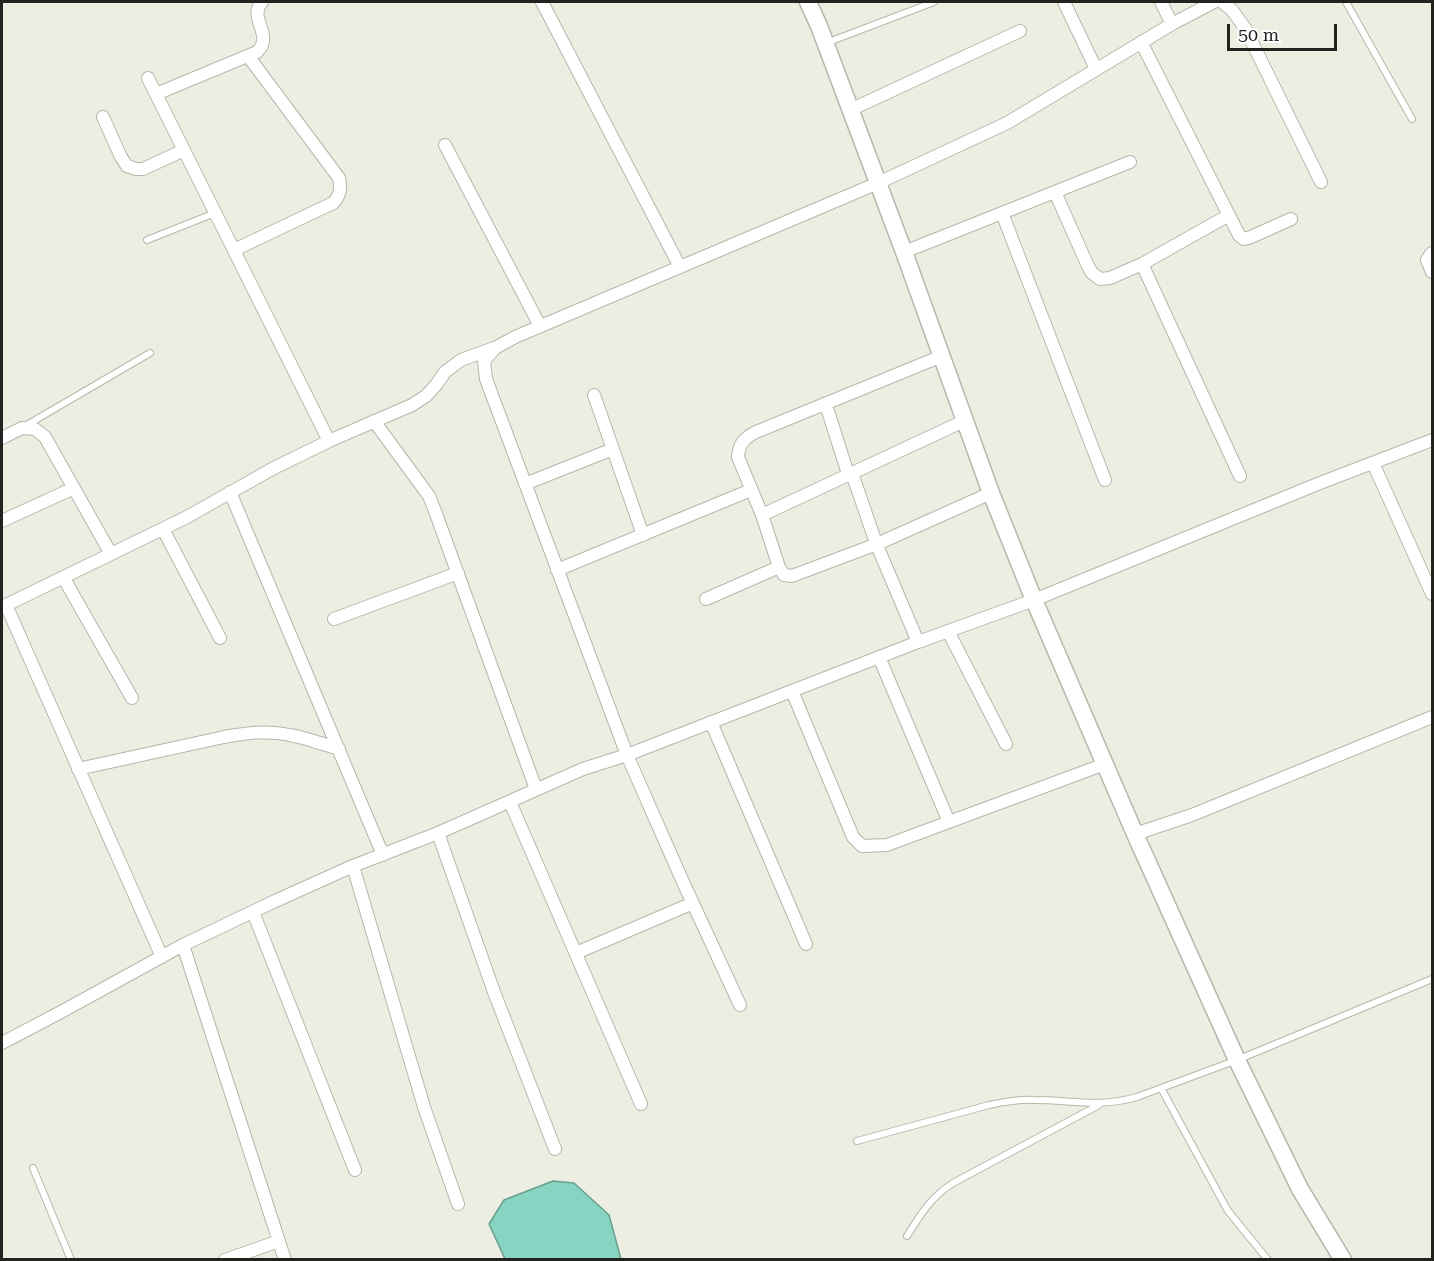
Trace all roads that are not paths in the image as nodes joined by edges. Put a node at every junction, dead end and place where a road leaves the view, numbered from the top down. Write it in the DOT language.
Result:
graph roads {
  1 [pos="262,2"];
  2 [pos="542,2"];
  3 [pos="807,2"];
  4 [pos="934,2"];
  5 [pos="1064,2"];
  6 [pos="1161,2"];
  7 [pos="1214,2"];
  8 [pos="1222,2"];
  9 [pos="1346,2"];
  10 [pos="1172,24"];
  11 [pos="1020,31"];
  12 [pos="1141,42"];
  13 [pos="825,43"];
  14 [pos="248,56"];
  15 [pos="1096,69"];
  16 [pos="148,78"];
  17 [pos="156,94"];
  18 [pos="850,110"];
  19 [pos="104,117"];
  20 [pos="1412,119"];
  21 [pos="445,145"];
  22 [pos="184,150"];
  23 [pos="1130,162"];
  24 [pos="1322,182"];
  25 [pos="878,183"];
  26 [pos="1055,192"];
  27 [pos="215,213"];
  28 [pos="1002,213"];
  29 [pos="1229,215"];
  30 [pos="1291,219"];
  31 [pos="147,240"];
  32 [pos="234,250"];
  33 [pos="904,252"];
  34 [pos="1432,253"];
  35 [pos="1142,264"];
  36 [pos="680,267"];
  37 [pos="1432,272"];
  38 [pos="540,326"];
  39 [pos="495,348"];
  40 [pos="150,353"];
  41 [pos="942,356"];
  42 [pos="594,395"];
  43 [pos="824,404"];
  44 [pos="964,421"];
  45 [pos="374,422"];
  46 [pos="22,428"];
  47 [pos="2,438"];
  48 [pos="1432,440"];
  49 [pos="328,441"];
  50 [pos="613,449"];
  51 [pos="1373,463"];
  52 [pos="848,474"];
  53 [pos="1240,477"];
  54 [pos="1105,480"];
  55 [pos="525,484"];
  56 [pos="74,488"];
  57 [pos="751,490"];
  58 [pos="230,492"];
  59 [pos="991,493"];
  60 [pos="762,515"];
  61 [pos="2,520"];
  62 [pos="163,529"];
  63 [pos="643,534"];
  64 [pos="877,544"];
  65 [pos="111,554"];
  66 [pos="778,567"];
  67 [pos="557,570"];
  68 [pos="458,573"];
  69 [pos="63,577"];
  70 [pos="1432,594"];
  71 [pos="706,599"];
  72 [pos="1034,600"];
  73 [pos="4,606"];
  74 [pos="334,619"];
  75 [pos="948,631"];
  76 [pos="220,638"];
  77 [pos="918,642"];
  78 [pos="879,657"];
  79 [pos="792,691"];
  80 [pos="132,698"];
  81 [pos="1432,717"];
  82 [pos="711,722"];
  83 [pos="1006,744"];
  84 [pos="339,749"];
  85 [pos="627,755"];
  86 [pos="1105,764"];
  87 [pos="78,769"];
  88 [pos="536,789"];
  89 [pos="510,802"];
  90 [pos="949,822"];
  91 [pos="438,833"];
  92 [pos="1135,834"];
  93 [pos="383,855"];
  94 [pos="353,866"];
  95 [pos="693,903"];
  96 [pos="253,912"];
  97 [pos="806,944"];
  98 [pos="183,945"];
  99 [pos="576,953"];
  100 [pos="162,957"];
  101 [pos="1432,979"];
  102 [pos="740,1005"];
  103 [pos="2,1043"];
  104 [pos="1237,1060"];
  105 [pos="1161,1088"];
  106 [pos="1102,1103"];
  107 [pos="641,1104"];
  108 [pos="857,1141"];
  109 [pos="555,1149"];
  110 [pos="33,1168"];
  111 [pos="355,1170"];
  112 [pos="458,1204"];
  113 [pos="907,1236"];
  114 [pos="279,1241"];
  115 [pos="71,1260"];
  116 [pos="225,1260"];
  117 [pos="285,1260"];
  118 [pos="1268,1260"];
  119 [pos="1343,1260"];
  1 -- 14 [label="street"];
  2 -- 36 [label="street"];
  3 -- 13 [label="street"];
  4 -- 13 [label="lane"];
  5 -- 15 [label="street"];
  6 -- 10 [label="street"];
  7 -- 10 [label="street"];
  8 -- 24 [label="street"];
  9 -- 20 [label="lane"];
  10 -- 12 [label="street"];
  11 -- 18 [label="street"];
  12 -- 15 [label="street"];
  12 -- 29 [label="street"];
  13 -- 18 [label="street"];
  14 -- 17 [label="street"];
  14 -- 32 [label="street"];
  15 -- 25 [label="street"];
  16 -- 17 [label="street"];
  17 -- 22 [label="street"];
  18 -- 25 [label="street"];
  19 -- 22 [label="street"];
  21 -- 38 [label="street"];
  22 -- 27 [label="street"];
  23 -- 26 [label="street"];
  25 -- 33 [label="street"];
  25 -- 36 [label="street"];
  26 -- 28 [label="street"];
  26 -- 35 [label="street"];
  27 -- 31 [label="lane"];
  27 -- 32 [label="street"];
  28 -- 33 [label="street"];
  28 -- 54 [label="street"];
  29 -- 30 [label="street"];
  29 -- 35 [label="street"];
  32 -- 49 [label="street"];
  33 -- 41 [label="street"];
  34 -- 37 [label="street"];
  35 -- 53 [label="street"];
  36 -- 38 [label="street"];
  38 -- 39 [label="street"];
  39 -- 45 [label="street"];
  39 -- 55 [label="street"];
  40 -- 46 [label="lane"];
  41 -- 43 [label="street"];
  41 -- 44 [label="street"];
  42 -- 50 [label="street"];
  43 -- 52 [label="street"];
  43 -- 57 [label="street"];
  44 -- 52 [label="street"];
  44 -- 59 [label="street"];
  45 -- 49 [label="street"];
  45 -- 68 [label="street"];
  46 -- 47 [label="street"];
  46 -- 56 [label="street"];
  48 -- 51 [label="street"];
  49 -- 58 [label="street"];
  50 -- 55 [label="street"];
  50 -- 63 [label="street"];
  51 -- 70 [label="street"];
  51 -- 72 [label="street"];
  52 -- 60 [label="street"];
  52 -- 64 [label="street"];
  55 -- 67 [label="street"];
  56 -- 61 [label="street"];
  56 -- 65 [label="street"];
  57 -- 60 [label="street"];
  57 -- 63 [label="street"];
  58 -- 62 [label="street"];
  58 -- 84 [label="street"];
  59 -- 64 [label="street"];
  59 -- 72 [label="street"];
  60 -- 66 [label="street"];
  62 -- 65 [label="street"];
  62 -- 76 [label="street"];
  63 -- 67 [label="street"];
  64 -- 66 [label="street"];
  64 -- 77 [label="street"];
  65 -- 69 [label="street"];
  66 -- 71 [label="street"];
  67 -- 85 [label="street"];
  68 -- 74 [label="street"];
  68 -- 88 [label="street"];
  69 -- 73 [label="street"];
  69 -- 80 [label="street"];
  72 -- 75 [label="street"];
  72 -- 86 [label="street"];
  73 -- 87 [label="street"];
  75 -- 77 [label="street"];
  75 -- 83 [label="street"];
  77 -- 78 [label="street"];
  78 -- 79 [label="street"];
  78 -- 90 [label="street"];
  79 -- 82 [label="street"];
  79 -- 90 [label="street"];
  81 -- 92 [label="street"];
  82 -- 85 [label="street"];
  82 -- 97 [label="street"];
  84 -- 87 [label="street"];
  84 -- 93 [label="street"];
  85 -- 88 [label="street"];
  85 -- 95 [label="street"];
  86 -- 90 [label="street"];
  86 -- 92 [label="street"];
  87 -- 100 [label="street"];
  88 -- 89 [label="street"];
  89 -- 91 [label="street"];
  89 -- 99 [label="street"];
  91 -- 93 [label="street"];
  91 -- 109 [label="street"];
  92 -- 104 [label="street"];
  93 -- 94 [label="street"];
  94 -- 96 [label="street"];
  94 -- 112 [label="street"];
  95 -- 99 [label="street"];
  95 -- 102 [label="street"];
  96 -- 98 [label="street"];
  96 -- 111 [label="street"];
  98 -- 100 [label="street"];
  98 -- 114 [label="street"];
  99 -- 107 [label="street"];
  100 -- 103 [label="street"];
  101 -- 104 [label="lane"];
  104 -- 105 [label="lane"];
  104 -- 119 [label="street"];
  105 -- 106 [label="lane"];
  105 -- 118 [label="lane"];
  106 -- 108 [label="lane"];
  106 -- 113 [label="lane"];
  110 -- 115 [label="lane"];
  114 -- 116 [label="street"];
  114 -- 117 [label="street"];
}
